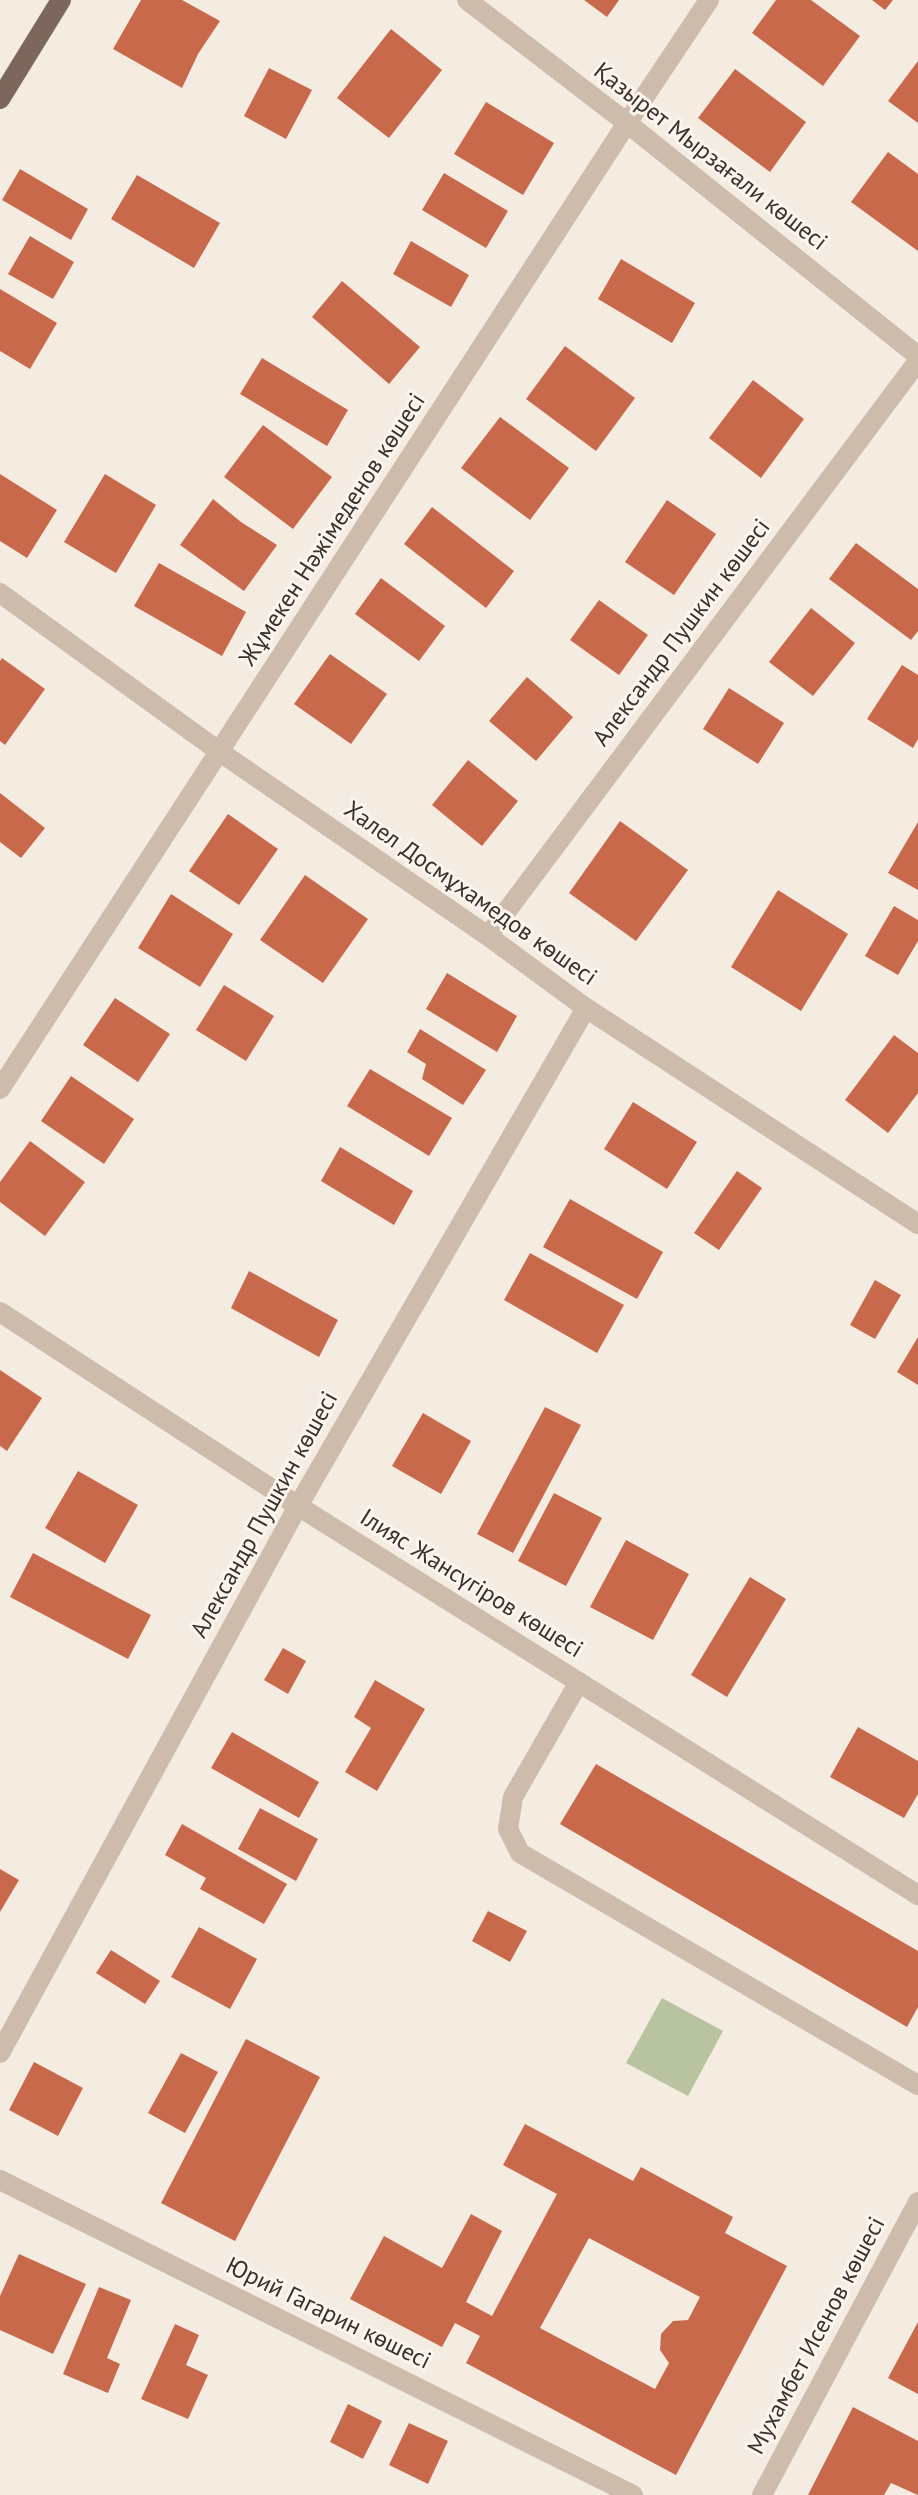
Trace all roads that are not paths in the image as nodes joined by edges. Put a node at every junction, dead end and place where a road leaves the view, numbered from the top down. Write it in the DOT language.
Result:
graph roads {
  1 [pos="61,0"];
  2 [pos="467,0"];
  3 [pos="709,0"];
  4 [pos="0,99"];
  5 [pos="627,123"];
  6 [pos="918,358"];
  7 [pos="0,593"];
  8 [pos="220,752"];
  9 [pos="488,936"];
  10 [pos="586,1008"];
  11 [pos="0,1089"];
  12 [pos="917,1221"];
  13 [pos="0,1312"];
  14 [pos="298,1506"];
  15 [pos="579,1682"];
  16 [pos="918,1895"];
  17 [pos="0,2053"];
  18 [pos="918,2085"];
  19 [pos="0,2180"];
  20 [pos="918,2202"];
  21 [pos="633,2495"];
  22 [pos="762,2495"];
  1 -- 4 [label="main road"];
  2 -- 5 [label="street, Қазырет Мырзағали көшесі"];
  3 -- 5 [label="street, Жұмекен Нәжімеденов көшесі"];
  5 -- 6 [label="street, Қазырет Мырзағали көшесі"];
  5 -- 8 [label="street, Жұмекен Нәжімеденов көшесі"];
  6 -- 9 [label="street, Александр Пушкин көшесі"];
  7 -- 8 [label="street, Халел Досмұхамедов көшесі"];
  8 -- 9 [label="street, Халел Досмұхамедов көшесі"];
  8 -- 11 [label="street, Жұмекен Нәжімеденов көшесі"];
  9 -- 10 [label="street, Халел Досмұхамедов көшесі"];
  10 -- 12 [label="street, Халел Досмұхамедов көшесі"];
  10 -- 14 [label="street, Александр Пушкин көшесі"];
  13 -- 14 [label="street, Ілияс Жансүгіров көшесі"];
  14 -- 15 [label="street, Ілияс Жансүгіров көшесі"];
  14 -- 17 [label="street, Александр Пушкин көшесі"];
  15 -- 16 [label="street, Ілияс Жансүгіров көшесі"];
  15 -- 18 [label="street"];
  19 -- 21 [label="street, Юрий Гагарин көшесі"];
  20 -- 22 [label="street, Мухамбет Исенов көшесі"];
}
